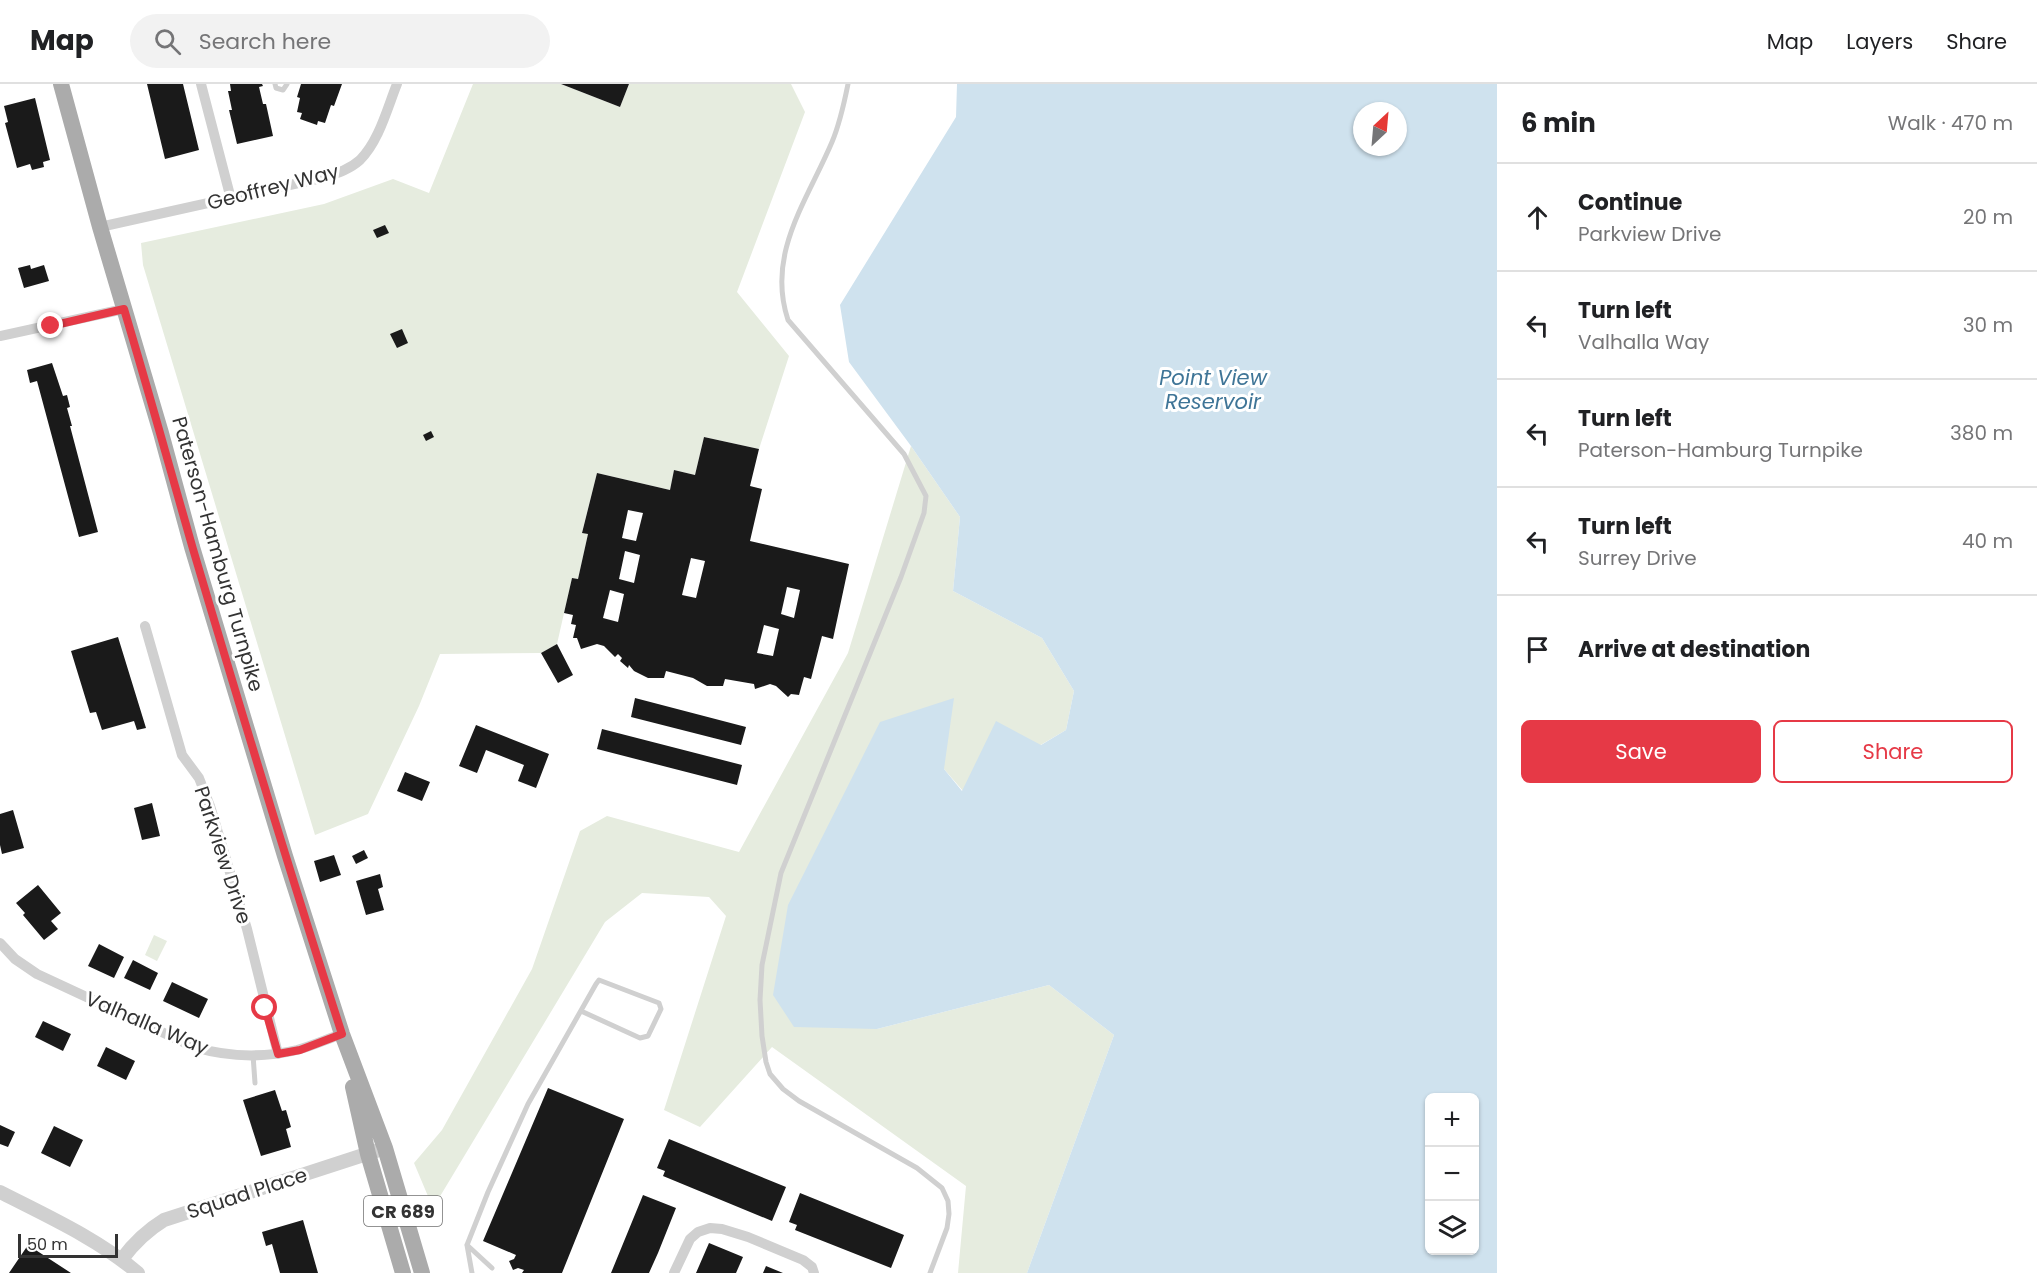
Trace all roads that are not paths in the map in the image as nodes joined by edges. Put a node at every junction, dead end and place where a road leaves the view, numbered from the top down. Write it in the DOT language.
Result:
graph roads {
  1 [pos="61,84"];
  2 [pos="201,84"];
  3 [pos="275,84"];
  4 [pos="287,84"];
  5 [pos="397,84"];
  6 [pos="849,84"];
  7 [pos="231,199"];
  8 [pos="100,227"];
  9 [pos="124,309"];
  10 [pos="0,336"];
  11 [pos="145,626"];
  12 [pos="0,943"];
  13 [pos="581,1011"];
  14 [pos="342,1034"];
  15 [pos="278,1054"];
  16 [pos="253,1055"];
  17 [pos="255,1083"];
  18 [pos="385,1148"];
  19 [pos="368,1154"];
  20 [pos="0,1192"];
  21 [pos="467,1245"];
  22 [pos="122,1259"];
  23 [pos="492,1268"];
  24 [pos="138,1273"];
  25 [pos="403,1273"];
  26 [pos="422,1273"];
  27 [pos="472,1273"];
  28 [pos="674,1273"];
  29 [pos="814,1273"];
  30 [pos="930,1273"];
  1 -- 8 [label="main road, Paterson-Hamburg Turnpike / CR 689"];
  2 -- 7 [label="street"];
  3 -- 4 [label="lane"];
  5 -- 7 [label="street, Geoffrey Way"];
  6 -- 30 [label="lane"];
  7 -- 8 [label="street, Geoffrey Way"];
  8 -- 9 [label="main road, Paterson-Hamburg Turnpike / CR 689"];
  9 -- 10 [label="street"];
  9 -- 14 [label="main road, Paterson-Hamburg Turnpike / CR 689"];
  11 -- 15 [label="street, Parkview Drive"];
  12 -- 16 [label="street, Valhalla Way"];
  13 -- 13 [label="lane"];
  13 -- 21 [label="lane"];
  14 -- 15 [label="street, Valhalla Way"];
  14 -- 18 [label="main road, Paterson-Hamburg Turnpike / CR 689"];
  14 -- 19 [label="main road, Paterson-Hamburg Turnpike / CR 689"];
  15 -- 16 [label="street, Valhalla Way"];
  16 -- 17 [label="lane"];
  18 -- 19 [label="street, Squad Place"];
  18 -- 26 [label="main road, Paterson-Hamburg Turnpike / CR 689"];
  19 -- 22 [label="street, Squad Place"];
  19 -- 25 [label="main road, Paterson-Hamburg Turnpike / CR 689"];
  20 -- 22 [label="street"];
  21 -- 23 [label="lane"];
  21 -- 27 [label="lane"];
  22 -- 24 [label="street"];
  28 -- 29 [label="street"];
}
